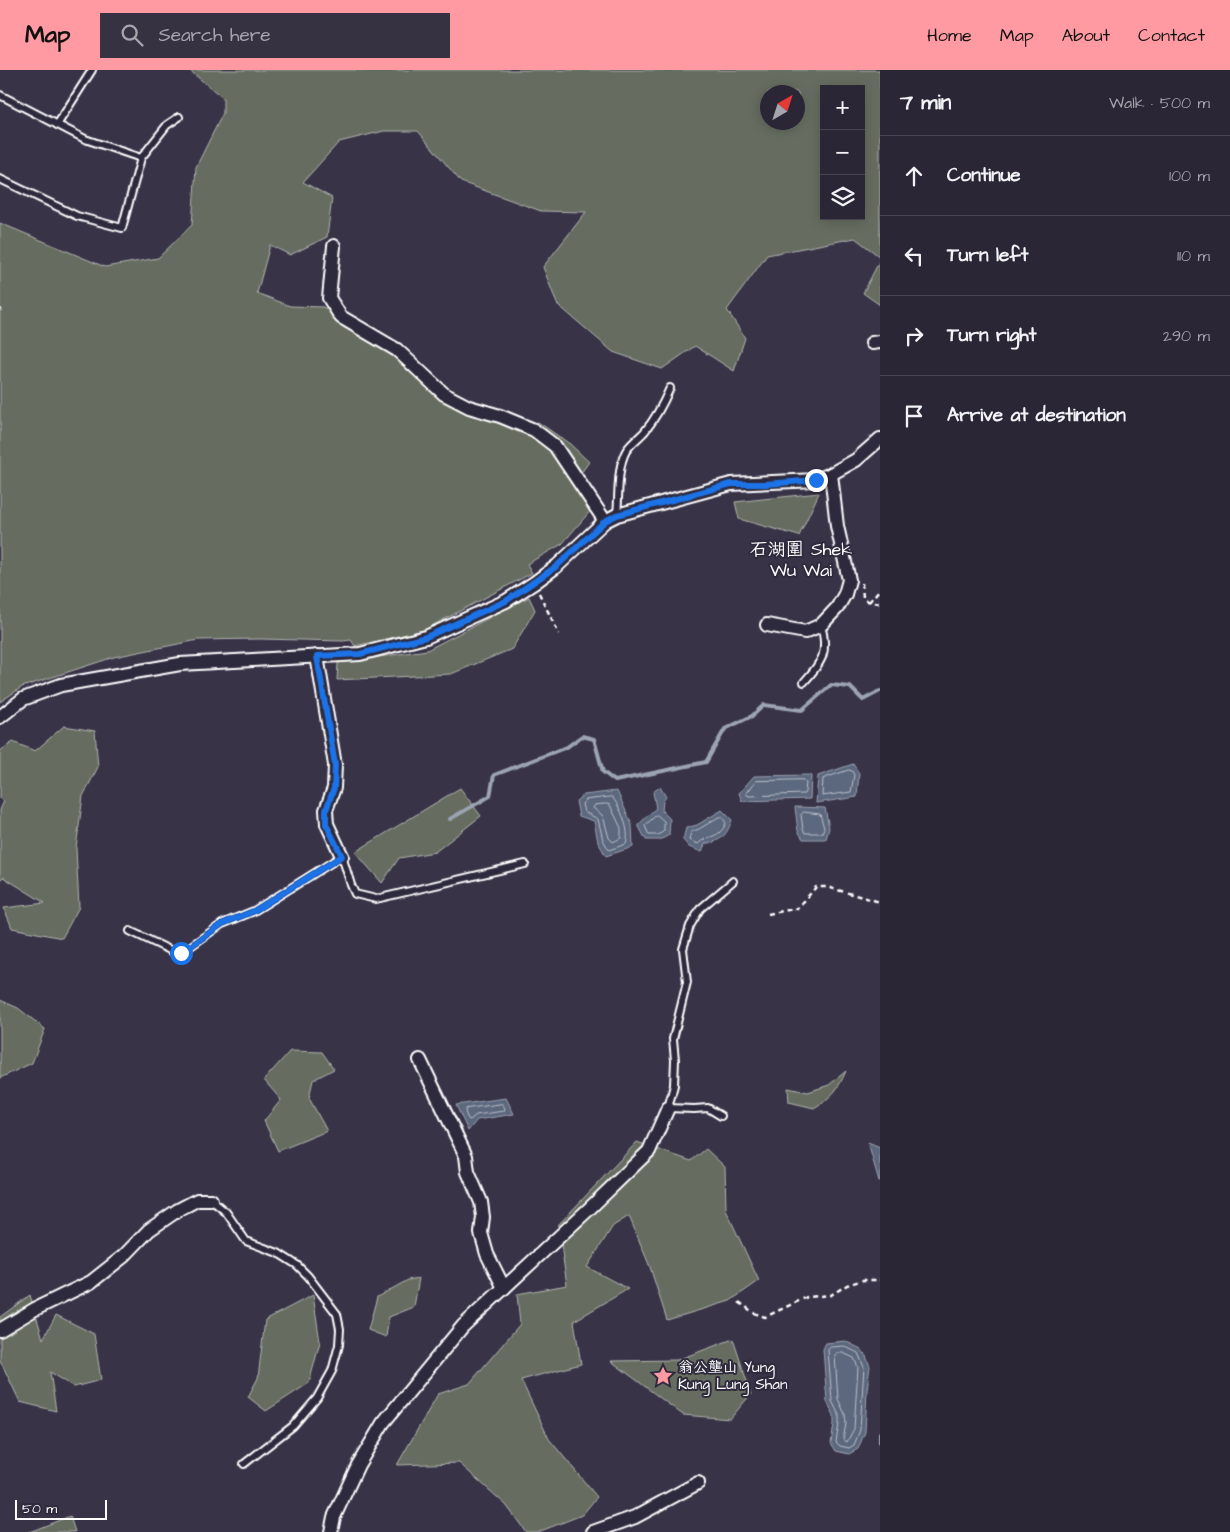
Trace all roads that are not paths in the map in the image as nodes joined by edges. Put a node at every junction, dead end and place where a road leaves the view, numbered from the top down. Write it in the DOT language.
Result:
graph roads {
  1 [pos="92,70"];
  2 [pos="0,95"];
  3 [pos="179,117"];
  4 [pos="57,125"];
  5 [pos="140,158"];
  6 [pos="0,179"];
  7 [pos="334,246"];
  8 [pos="670,388"];
  9 [pos="880,439"];
  10 [pos="831,474"];
  11 [pos="611,518"];
  12 [pos="767,625"];
  13 [pos="821,625"];
  14 [pos="317,656"];
  15 [pos="804,682"];
  16 [pos="0,717"];
  17 [pos="342,856"];
  18 [pos="525,864"];
  19 [pos="733,881"];
  20 [pos="130,931"];
  21 [pos="420,1060"];
  22 [pos="668,1108"];
  23 [pos="721,1116"];
  24 [pos="211,1200"];
  25 [pos="504,1288"];
  26 [pos="0,1330"];
  27 [pos="244,1464"];
  28 [pos="698,1483"];
  29 [pos="331,1532"];
  30 [pos="593,1532"];
  1 -- 4 [label="lane"];
  2 -- 4 [label="lane"];
  3 -- 5 [label="lane"];
  4 -- 5 [label="lane"];
  5 -- 6 [label="lane"];
  7 -- 11 [label="street"];
  8 -- 11 [label="lane"];
  9 -- 10 [label="street"];
  10 -- 11 [label="street"];
  10 -- 13 [label="street"];
  11 -- 14 [label="street"];
  12 -- 13 [label="street"];
  13 -- 15 [label="lane"];
  14 -- 16 [label="street"];
  14 -- 17 [label="street"];
  17 -- 18 [label="lane"];
  17 -- 20 [label="lane"];
  19 -- 22 [label="lane"];
  21 -- 25 [label="street"];
  22 -- 23 [label="lane"];
  22 -- 25 [label="street"];
  24 -- 26 [label="street"];
  24 -- 27 [label="lane"];
  25 -- 29 [label="street"];
  28 -- 30 [label="street"];
}
